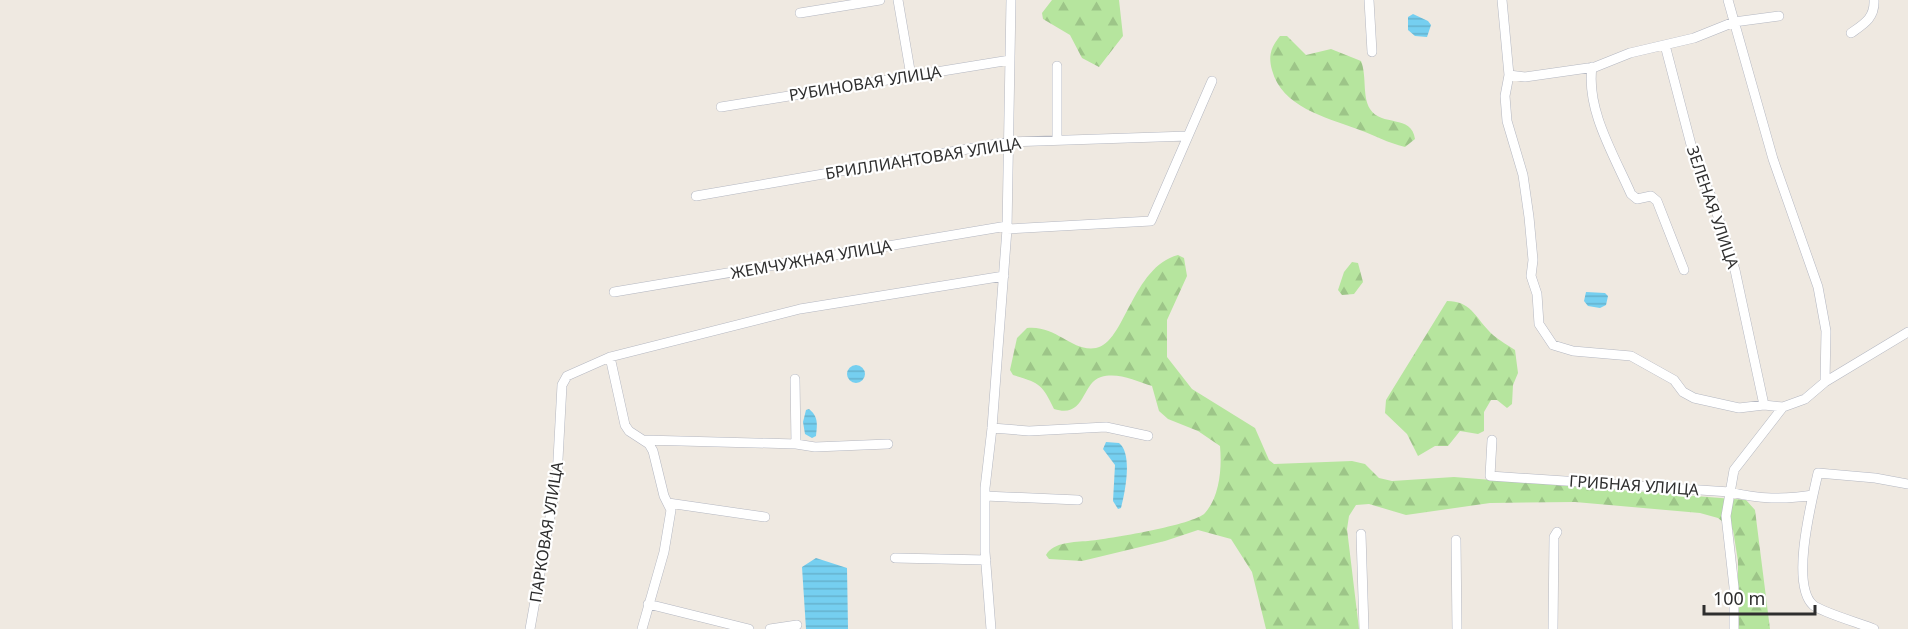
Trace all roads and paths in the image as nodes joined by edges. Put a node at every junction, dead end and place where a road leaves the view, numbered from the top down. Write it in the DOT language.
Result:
graph roads {
  1 [pos="880,0"];
  2 [pos="898,0"];
  3 [pos="1011,0"];
  4 [pos="1368,0"];
  5 [pos="1502,0"];
  6 [pos="1728,0"];
  7 [pos="1874,0"];
  8 [pos="800,14"];
  9 [pos="1779,16"];
  10 [pos="1734,22"];
  11 [pos="1851,33"];
  12 [pos="1665,45"];
  13 [pos="1372,52"];
  14 [pos="1010,60"];
  15 [pos="1057,66"];
  16 [pos="1592,67"];
  17 [pos="1509,75"];
  18 [pos="911,76"];
  19 [pos="1212,81"];
  20 [pos="721,107"];
  21 [pos="1188,136"];
  22 [pos="1058,140"];
  23 [pos="1008,141"];
  24 [pos="696,196"];
  25 [pos="1007,227"];
  26 [pos="1684,270"];
  27 [pos="1004,276"];
  28 [pos="614,292"];
  29 [pos="1908,332"];
  30 [pos="610,357"];
  31 [pos="795,379"];
  32 [pos="1825,382"];
  33 [pos="1764,405"];
  34 [pos="1783,407"];
  35 [pos="992,428"];
  36 [pos="1148,436"];
  37 [pos="644,440"];
  38 [pos="1492,440"];
  39 [pos="796,444"];
  40 [pos="888,444"];
  41 [pos="1908,484"];
  42 [pos="1730,492"];
  43 [pos="1813,495"];
  44 [pos="985,496"];
  45 [pos="1078,500"];
  46 [pos="668,503"];
  47 [pos="765,517"];
  48 [pos="1557,532"];
  49 [pos="1361,534"];
  50 [pos="1456,540"];
  51 [pos="895,558"];
  52 [pos="986,560"];
  53 [pos="648,604"];
  54 [pos="797,625"];
  55 [pos="530,629"];
  56 [pos="642,629"];
  57 [pos="748,629"];
  58 [pos="770,629"];
  59 [pos="992,629"];
  60 [pos="1364,629"];
  61 [pos="1457,629"];
  62 [pos="1553,629"];
  63 [pos="1734,629"];
  64 [pos="1874,629"];
  1 -- 8 [label="street"];
  2 -- 18 [label="street"];
  3 -- 14 [label="street"];
  4 -- 13 [label="street"];
  5 -- 17 [label="street"];
  6 -- 10 [label="street"];
  7 -- 11 [label="street"];
  9 -- 10 [label="street"];
  10 -- 12 [label="street"];
  10 -- 32 [label="street"];
  12 -- 16 [label="street"];
  12 -- 33 [label="street, ЗЕЛЕНАЯ УЛИЦА"];
  14 -- 18 [label="street, РУБИНОВАЯ УЛИЦА"];
  14 -- 23 [label="street"];
  15 -- 22 [label="street"];
  16 -- 17 [label="street"];
  16 -- 26 [label="street"];
  17 -- 33 [label="street"];
  18 -- 20 [label="street, РУБИНОВАЯ УЛИЦА"];
  19 -- 21 [label="street, ЖЕМЧУЖНАЯ УЛИЦА"];
  21 -- 22 [label="street, БРИЛЛИАНТОВАЯ УЛИЦА"];
  21 -- 25 [label="street, ЖЕМЧУЖНАЯ УЛИЦА"];
  22 -- 23 [label="street, БРИЛЛИАНТОВАЯ УЛИЦА"];
  23 -- 24 [label="street, БРИЛЛИАНТОВАЯ УЛИЦА"];
  23 -- 25 [label="street"];
  25 -- 27 [label="street"];
  25 -- 28 [label="street, ЖЕМЧУЖНАЯ УЛИЦА"];
  27 -- 30 [label="street"];
  27 -- 35 [label="street"];
  29 -- 32 [label="street"];
  30 -- 37 [label="street"];
  30 -- 55 [label="street, ПАРКОВАЯ УЛИЦА"];
  31 -- 39 [label="street"];
  32 -- 34 [label="street"];
  33 -- 34 [label="street"];
  34 -- 42 [label="street"];
  35 -- 36 [label="street"];
  35 -- 44 [label="street"];
  37 -- 39 [label="street"];
  37 -- 46 [label="street"];
  38 -- 42 [label="street, ГРИБНАЯ УЛИЦА"];
  39 -- 40 [label="street"];
  41 -- 43 [label="street"];
  42 -- 43 [label="street, ГРИБНАЯ УЛИЦА"];
  42 -- 63 [label="street"];
  43 -- 64 [label="street"];
  44 -- 45 [label="street"];
  44 -- 52 [label="street"];
  46 -- 47 [label="street"];
  46 -- 53 [label="street"];
  48 -- 62 [label="street"];
  49 -- 60 [label="street"];
  50 -- 61 [label="street"];
  51 -- 52 [label="street"];
  52 -- 59 [label="street"];
  53 -- 56 [label="street"];
  53 -- 57 [label="street"];
  54 -- 58 [label="street"];
}
